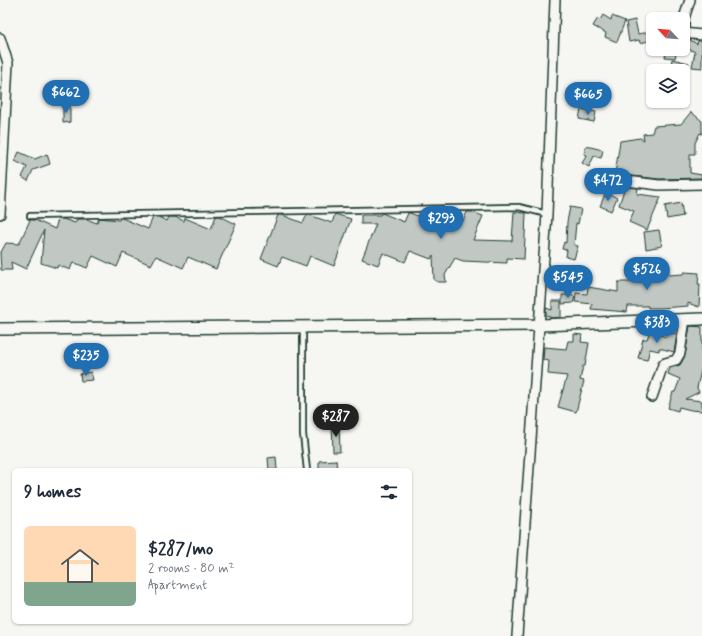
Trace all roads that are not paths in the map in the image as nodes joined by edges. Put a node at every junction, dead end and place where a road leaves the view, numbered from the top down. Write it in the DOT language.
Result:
graph roads {
  1 [pos="555,0"];
  2 [pos="690,0"];
  3 [pos="686,12"];
  4 [pos="690,34"];
  5 [pos="702,35"];
  6 [pos="0,38"];
  7 [pos="602,178"];
  8 [pos="702,184"];
  9 [pos="0,214"];
  10 [pos="547,214"];
  11 [pos="30,216"];
  12 [pos="685,319"];
  13 [pos="702,319"];
  14 [pos="540,325"];
  15 [pos="303,327"];
  16 [pos="0,329"];
  17 [pos="652,396"];
  18 [pos="307,468"];
  19 [pos="517,636"];
  1 -- 10 [label="street"];
  2 -- 3 [label="street"];
  4 -- 5 [label="street"];
  6 -- 9 [label="street"];
  7 -- 8 [label="street"];
  10 -- 11 [label="lane"];
  10 -- 14 [label="street"];
  12 -- 13 [label="street"];
  12 -- 14 [label="street"];
  12 -- 17 [label="street"];
  14 -- 15 [label="street"];
  14 -- 19 [label="street"];
  15 -- 16 [label="street"];
  15 -- 18 [label="lane"];
}
